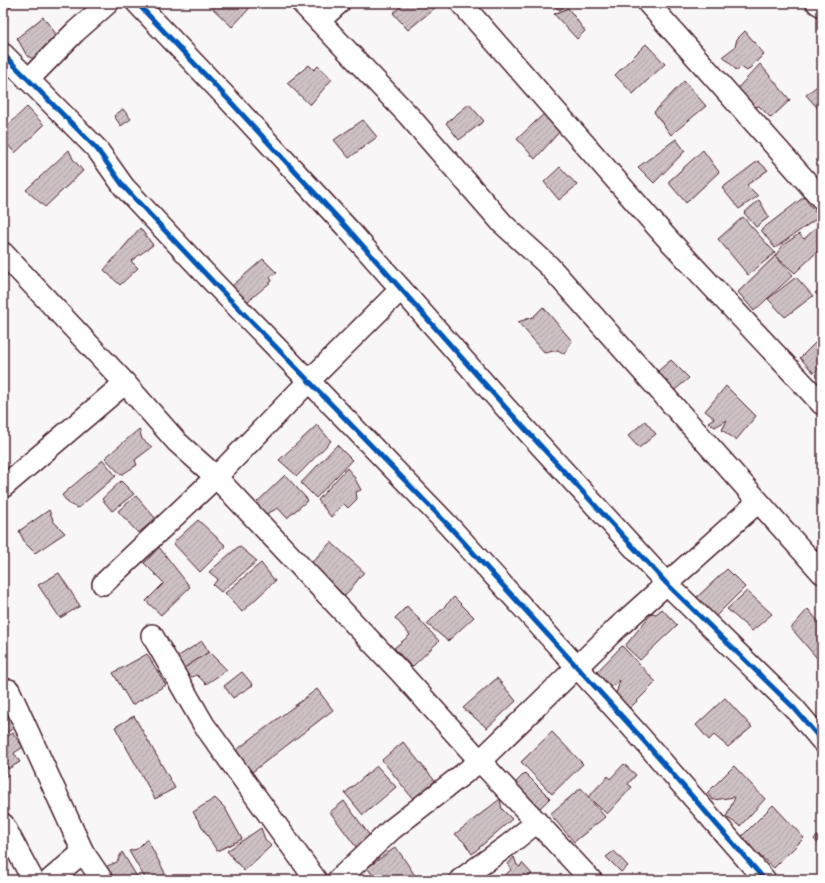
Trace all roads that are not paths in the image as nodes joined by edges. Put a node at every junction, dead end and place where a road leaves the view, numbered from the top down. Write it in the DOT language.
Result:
graph roads {
  1 [pos="108,3"];
  2 [pos="137,3"];
  3 [pos="302,3"];
  4 [pos="339,3"];
  5 [pos="461,3"];
  6 [pos="648,3"];
  7 [pos="817,3"];
  8 [pos="822,6"];
  9 [pos="319,21"];
  10 [pos="3,54"];
  11 [pos="28,80"];
  12 [pos="822,199"];
  13 [pos="3,253"];
  14 [pos="401,290"];
  15 [pos="309,381"];
  16 [pos="126,383"];
  17 [pos="822,404"];
  18 [pos="216,478"];
  19 [pos="3,487"];
  20 [pos="758,502"];
  21 [pos="822,573"];
  22 [pos="103,584"];
  23 [pos="667,584"];
  24 [pos="152,635"];
  25 [pos="577,666"];
  26 [pos="9,690"];
  27 [pos="822,741"];
  28 [pos="480,761"];
  29 [pos="537,822"];
  30 [pos="3,824"];
  31 [pos="84,852"];
  32 [pos="33,880"];
  33 [pos="50,880"];
  34 [pos="102,880"];
  35 [pos="316,880"];
  36 [pos="338,880"];
  37 [pos="460,880"];
  38 [pos="592,880"];
  39 [pos="765,880"];
  1 -- 11 [label="street"];
  2 -- 14 [label="street"];
  3 -- 9 [label="street"];
  4 -- 9 [label="street"];
  5 -- 17 [label="street"];
  6 -- 12 [label="street"];
  7 -- 8 [label="street"];
  9 -- 20 [label="street"];
  10 -- 11 [label="street"];
  11 -- 15 [label="street"];
  13 -- 16 [label="street"];
  14 -- 15 [label="street"];
  14 -- 23 [label="street"];
  15 -- 18 [label="street"];
  15 -- 25 [label="street"];
  16 -- 18 [label="street"];
  16 -- 19 [label="street"];
  18 -- 22 [label="street"];
  18 -- 28 [label="street"];
  20 -- 21 [label="street"];
  20 -- 23 [label="street"];
  23 -- 25 [label="street"];
  23 -- 27 [label="street"];
  24 -- 35 [label="street"];
  25 -- 28 [label="street"];
  25 -- 39 [label="street"];
  26 -- 31 [label="street"];
  28 -- 29 [label="street"];
  28 -- 36 [label="street"];
  29 -- 37 [label="street"];
  29 -- 38 [label="street"];
  30 -- 32 [label="street"];
  31 -- 33 [label="street"];
  31 -- 34 [label="street"];
}
